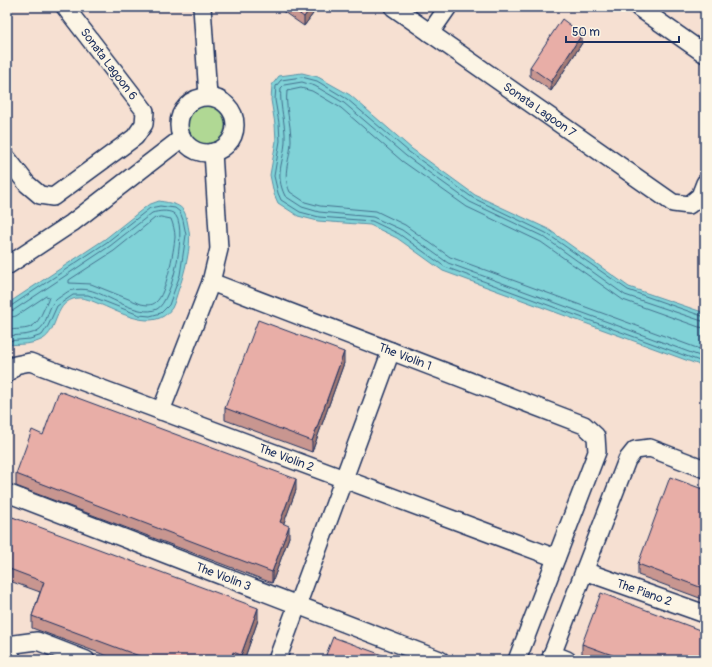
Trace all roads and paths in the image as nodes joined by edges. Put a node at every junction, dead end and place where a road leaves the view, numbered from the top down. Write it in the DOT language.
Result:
graph roads {
  1 [pos="65,7"];
  2 [pos="202,7"];
  3 [pos="393,7"];
  4 [pos="448,7"];
  5 [pos="638,7"];
  6 [pos="430,33"];
  7 [pos="705,54"];
  8 [pos="208,96"];
  9 [pos="182,138"];
  10 [pos="213,152"];
  11 [pos="7,158"];
  12 [pos="705,183"];
  13 [pos="7,266"];
  14 [pos="211,282"];
  15 [pos="391,351"];
  16 [pos="11,370"];
  17 [pos="161,411"];
  18 [pos="705,469"];
  19 [pos="344,479"];
  20 [pos="7,492"];
  21 [pos="556,558"];
  22 [pos="584,571"];
  23 [pos="297,605"];
  24 [pos="705,614"];
  25 [pos="7,645"];
  26 [pos="7,652"];
  27 [pos="556,658"];
  28 [pos="13,660"];
  29 [pos="86,660"];
  30 [pos="277,660"];
  31 [pos="440,660"];
  32 [pos="517,660"];
  1 -- 11 [label="street, Sonata Lagoon 6"];
  2 -- 8 [label="street"];
  3 -- 6 [label="street, Sonata Lagoon 7"];
  4 -- 6 [label="street"];
  5 -- 7 [label="street"];
  6 -- 12 [label="street, Sonata Lagoon 7"];
  8 -- 9 [label="street"];
  8 -- 10 [label="street"];
  9 -- 10 [label="street"];
  9 -- 13 [label="street"];
  10 -- 14 [label="street"];
  14 -- 15 [label="street, The Violin 1"];
  14 -- 17 [label="street"];
  15 -- 19 [label="street"];
  15 -- 21 [label="street, The Violin 1"];
  16 -- 17 [label="street, The Violin 2"];
  17 -- 19 [label="street, The Violin 2"];
  18 -- 22 [label="street"];
  19 -- 21 [label="street, The Violin 2"];
  19 -- 23 [label="street"];
  20 -- 23 [label="street, The Violin 3"];
  21 -- 32 [label="street"];
  22 -- 24 [label="street, The Piano 2"];
  22 -- 27 [label="street"];
  23 -- 30 [label="street"];
  23 -- 31 [label="street, The Violin 3"];
  25 -- 29 [label="street"];
  26 -- 28 [label="street"];
}
